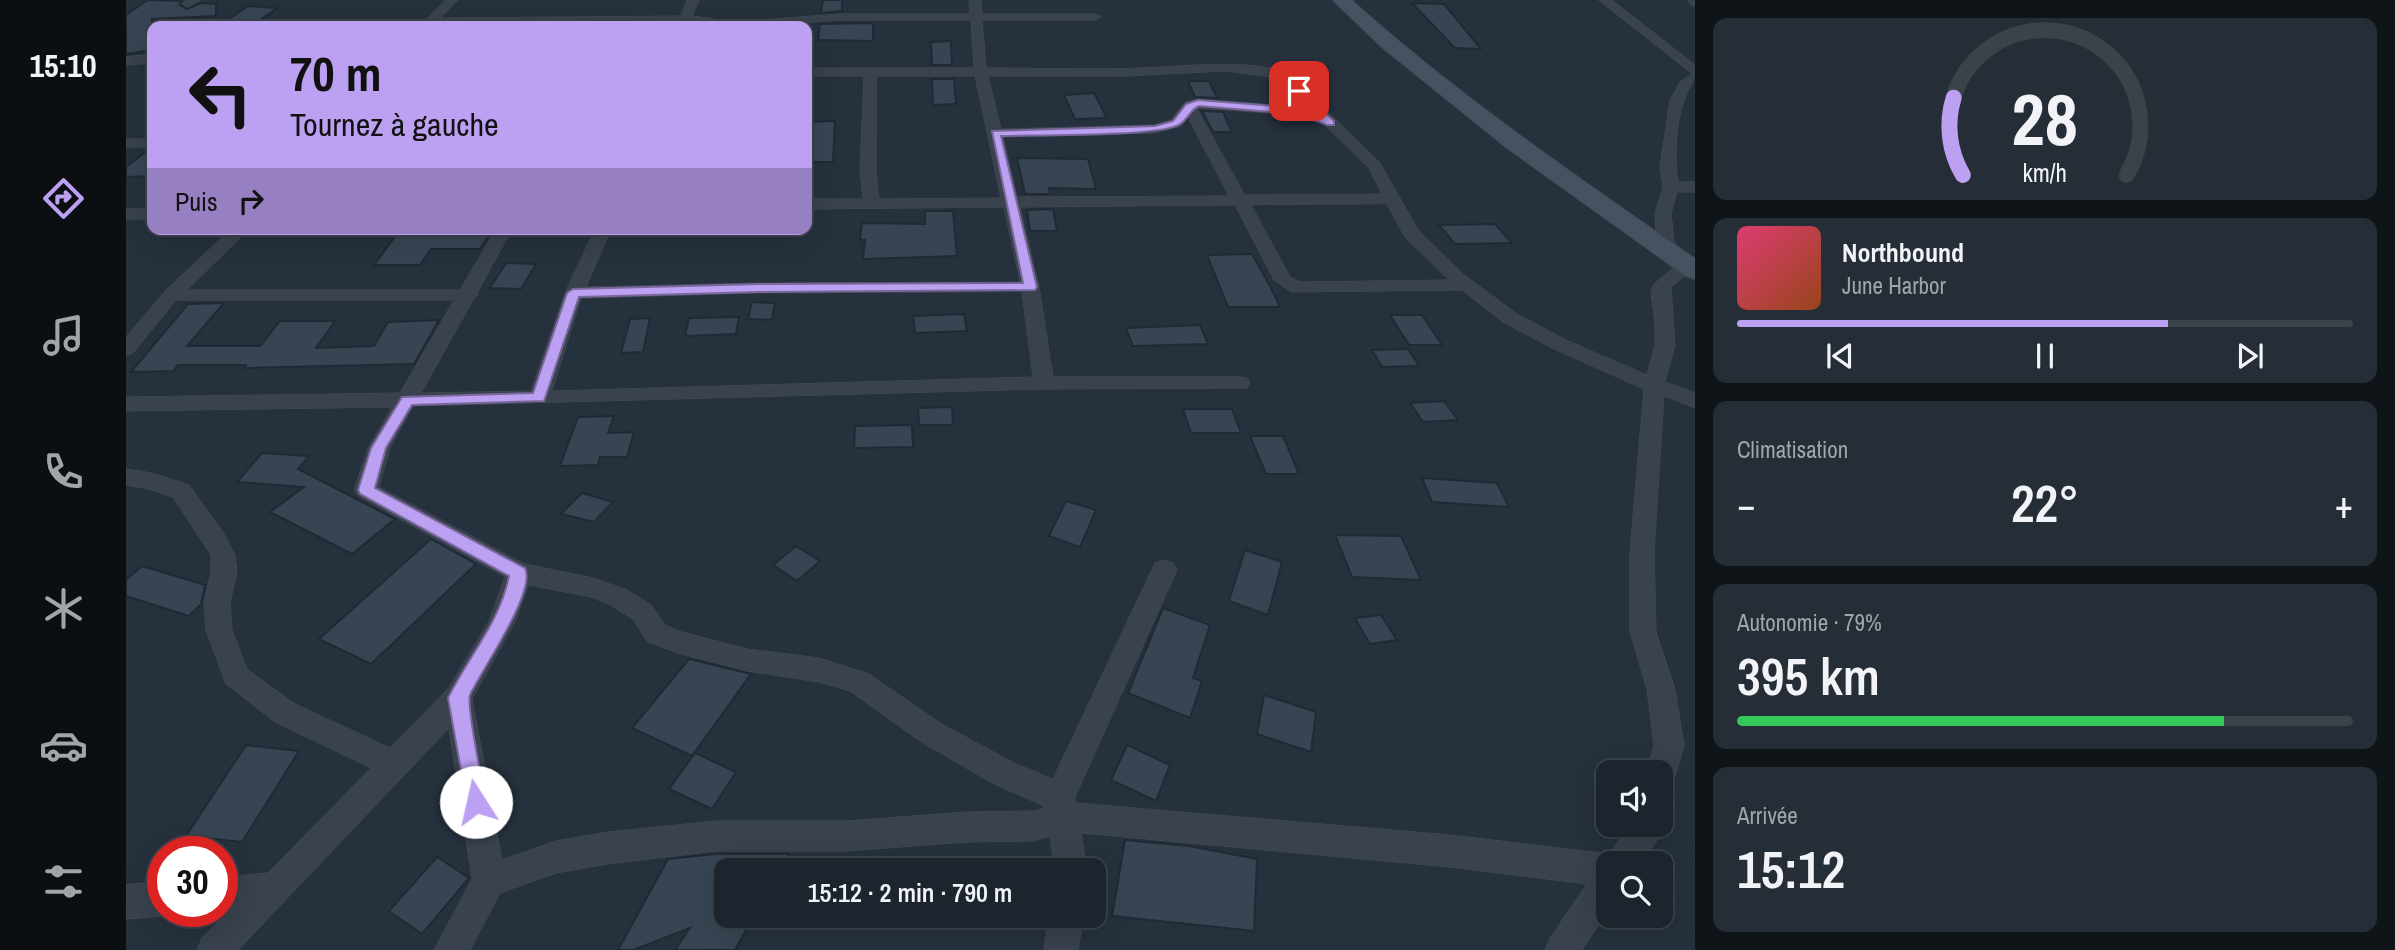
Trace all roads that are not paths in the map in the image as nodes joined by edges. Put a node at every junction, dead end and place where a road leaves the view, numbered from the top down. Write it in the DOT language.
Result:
graph roads {
  1 [pos="452,0"];
  2 [pos="693,0"];
  3 [pos="975,0"];
  4 [pos="1341,0"];
  5 [pos="1605,0"];
  6 [pos="1095,17"];
  7 [pos="977,19"];
  8 [pos="431,21"];
  9 [pos="492,21"];
  10 [pos="668,21"];
  11 [pos="685,21"];
  12 [pos="787,21"];
  13 [pos="126,61"];
  14 [pos="147,66"];
  15 [pos="980,70"];
  16 [pos="1695,71"];
  17 [pos="812,72"];
  18 [pos="870,72"];
  19 [pos="1695,77"];
  20 [pos="1189,106"];
  21 [pos="1331,123"];
  22 [pos="995,134"];
  23 [pos="126,143"];
  24 [pos="147,143"];
  25 [pos="1671,187"];
  26 [pos="1695,187"];
  27 [pos="1392,199"];
  28 [pos="1241,202"];
  29 [pos="873,203"];
  30 [pos="1011,203"];
  31 [pos="812,204"];
  32 [pos="126,214"];
  33 [pos="147,214"];
  34 [pos="235,235"];
  35 [pos="502,235"];
  36 [pos="600,235"];
  37 [pos="1666,250"];
  38 [pos="1691,268"];
  39 [pos="1466,285"];
  40 [pos="1030,287"];
  41 [pos="573,293"];
  42 [pos="171,295"];
  43 [pos="469,295"];
  44 [pos="126,349"];
  45 [pos="1044,383"];
  46 [pos="1240,383"];
  47 [pos="1654,386"];
  48 [pos="538,398"];
  49 [pos="408,400"];
  50 [pos="1695,401"];
  51 [pos="126,404"];
  52 [pos="126,477"];
  53 [pos="1164,570"];
  54 [pos="519,573"];
  55 [pos="458,698"];
  56 [pos="1665,760"];
  57 [pos="395,765"];
  58 [pos="1062,807"];
  59 [pos="1068,858"];
  60 [pos="1596,869"];
  61 [pos="489,881"];
  62 [pos="275,889"];
  63 [pos="238,892"];
  64 [pos="1596,899"];
  65 [pos="147,900"];
  66 [pos="126,902"];
  67 [pos="1065,928"];
  68 [pos="214,950"];
  69 [pos="451,950"];
  70 [pos="1061,950"];
  71 [pos="1562,950"];
  1 -- 8 [label="street"];
  2 -- 11 [label="street"];
  3 -- 7 [label="street"];
  4 -- 37 [label="street"];
  5 -- 16 [label="street"];
  6 -- 7 [label="street"];
  7 -- 12 [label="street"];
  7 -- 15 [label="street"];
  9 -- 10 [label="street"];
  13 -- 14 [label="street"];
  15 -- 18 [label="street"];
  15 -- 21 [label="street"];
  15 -- 22 [label="street"];
  17 -- 18 [label="street"];
  18 -- 29 [label="street"];
  19 -- 25 [label="street"];
  20 -- 21 [label="street"];
  20 -- 22 [label="street"];
  20 -- 28 [label="street"];
  21 -- 27 [label="street"];
  22 -- 30 [label="street"];
  23 -- 24 [label="street"];
  25 -- 26 [label="street"];
  25 -- 37 [label="street"];
  27 -- 28 [label="street"];
  27 -- 39 [label="street"];
  28 -- 30 [label="street"];
  28 -- 39 [label="street"];
  29 -- 30 [label="street"];
  29 -- 31 [label="street"];
  30 -- 40 [label="street"];
  32 -- 33 [label="street"];
  34 -- 42 [label="street"];
  35 -- 43 [label="street"];
  36 -- 41 [label="street"];
  37 -- 38 [label="street"];
  38 -- 47 [label="street"];
  39 -- 47 [label="street"];
  40 -- 41 [label="street"];
  40 -- 45 [label="street"];
  41 -- 48 [label="street"];
  42 -- 43 [label="street"];
  42 -- 44 [label="street"];
  43 -- 49 [label="street"];
  45 -- 46 [label="street"];
  45 -- 48 [label="street"];
  47 -- 50 [label="street"];
  47 -- 56 [label="street"];
  48 -- 49 [label="street"];
  49 -- 51 [label="street"];
  49 -- 54 [label="street"];
  52 -- 57 [label="street"];
  53 -- 58 [label="street"];
  54 -- 55 [label="street"];
  54 -- 58 [label="street"];
  55 -- 57 [label="street"];
  55 -- 61 [label="street"];
  57 -- 62 [label="street"];
  58 -- 59 [label="street"];
  58 -- 60 [label="street"];
  58 -- 61 [label="street"];
  61 -- 69 [label="street"];
  62 -- 63 [label="street"];
  62 -- 68 [label="street"];
  64 -- 71 [label="street"];
  65 -- 66 [label="street"];
  67 -- 70 [label="street"];
}
